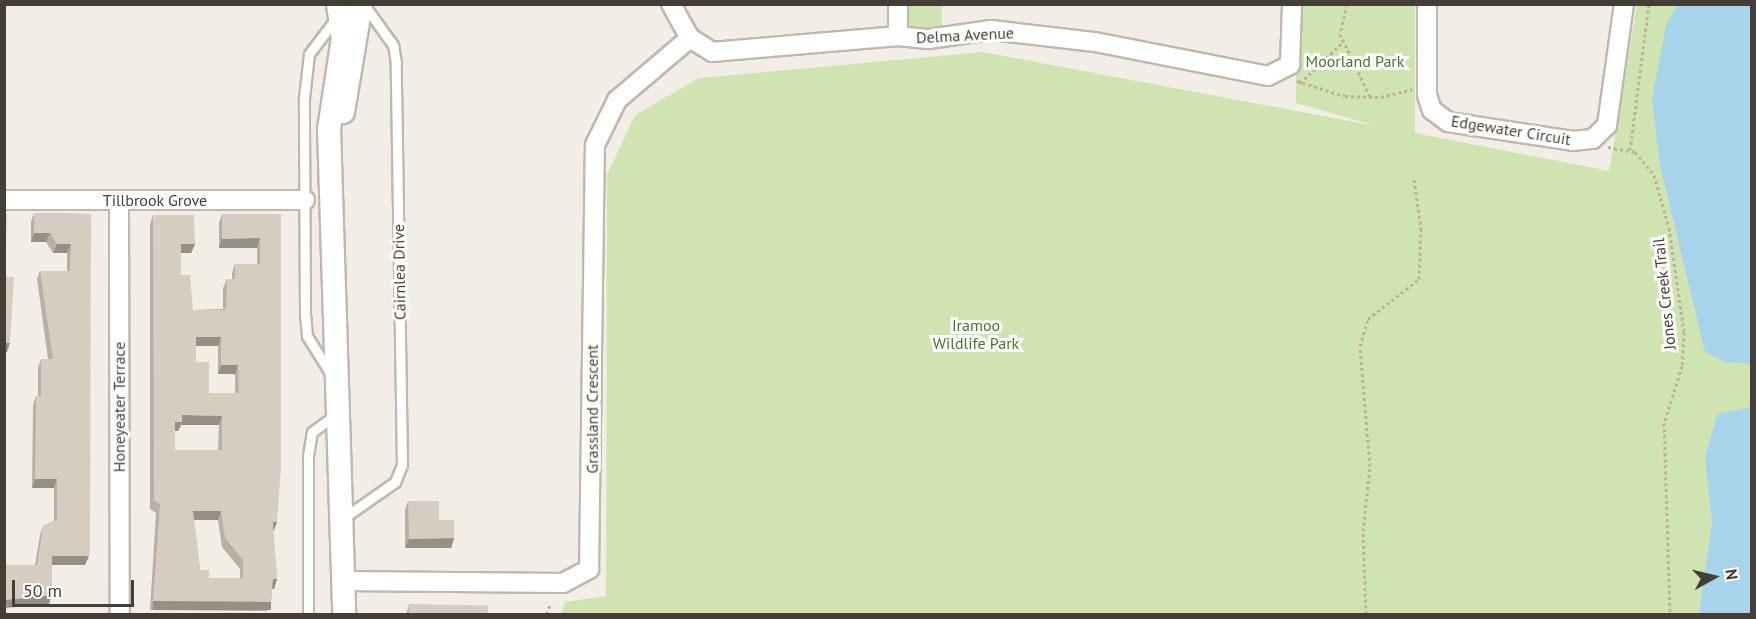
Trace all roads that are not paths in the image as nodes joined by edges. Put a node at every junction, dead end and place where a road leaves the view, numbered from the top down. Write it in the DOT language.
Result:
graph roads {
  1 [pos="671,4"];
  2 [pos="898,4"];
  3 [pos="1292,4"];
  4 [pos="1427,4"];
  5 [pos="1624,4"];
  6 [pos="351,7"];
  7 [pos="898,36"];
  8 [pos="690,38"];
  9 [pos="4,200"];
  10 [pos="119,200"];
  11 [pos="305,200"];
  12 [pos="337,383"];
  13 [pos="338,413"];
  14 [pos="340,520"];
  15 [pos="342,581"];
  16 [pos="120,615"];
  17 [pos="309,615"];
  18 [pos="344,615"];
  1 -- 8 [label="street"];
  2 -- 7 [label="street"];
  3 -- 7 [label="street, Delma Avenue"];
  4 -- 5 [label="street, Edgewater Circuit"];
  6 -- 11 [label="lane"];
  6 -- 12 [label="street"];
  6 -- 14 [label="lane, Cairnlea Drive"];
  7 -- 8 [label="street, Delma Avenue"];
  8 -- 15 [label="street, Grassland Crescent"];
  9 -- 10 [label="street, Tillbrook Grove"];
  10 -- 11 [label="street, Tillbrook Grove"];
  10 -- 16 [label="street, Honeyeater Terrace"];
  11 -- 12 [label="lane"];
  12 -- 13 [label="street"];
  13 -- 14 [label="street"];
  13 -- 17 [label="lane"];
  14 -- 15 [label="street"];
  15 -- 18 [label="street"];
}
